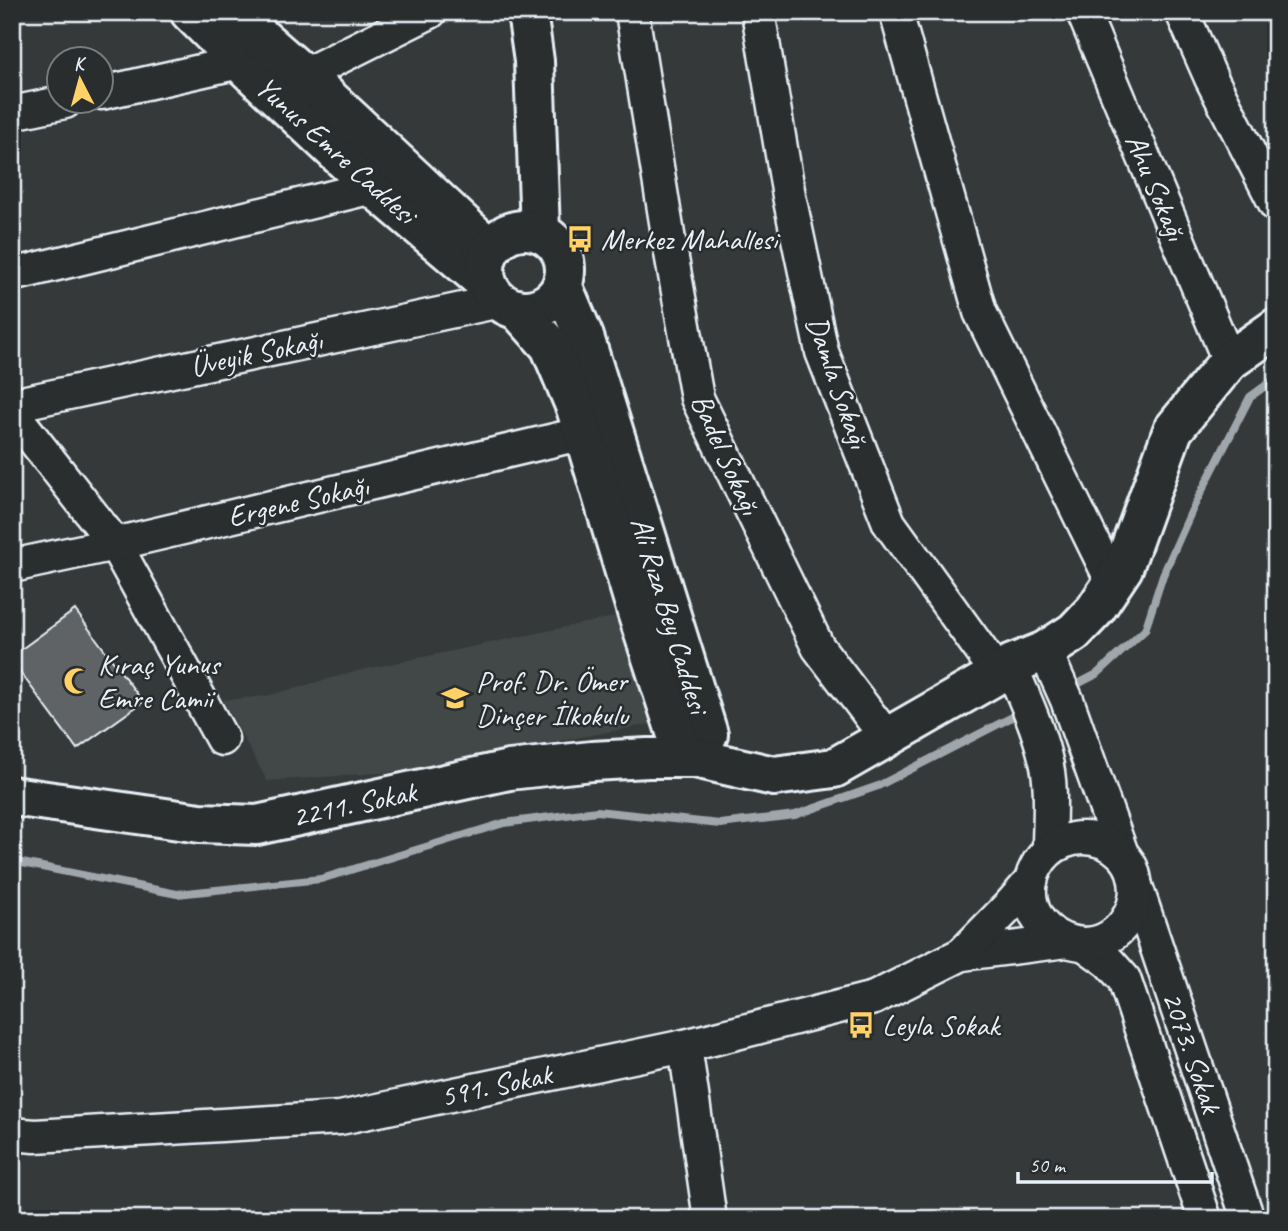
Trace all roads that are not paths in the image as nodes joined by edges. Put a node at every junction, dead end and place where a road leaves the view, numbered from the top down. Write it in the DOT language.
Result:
graph roads {
  1 [pos="190,12"];
  2 [pos="232,12"];
  3 [pos="430,12"];
  4 [pos="527,12"];
  5 [pos="632,12"];
  6 [pos="758,12"];
  7 [pos="896,12"];
  8 [pos="1083,12"];
  9 [pos="1182,12"];
  10 [pos="240,62"];
  11 [pos="304,75"];
  12 [pos="116,90"];
  13 [pos="46,106"];
  14 [pos="12,113"];
  15 [pos="373,187"];
  16 [pos="1276,205"];
  17 [pos="541,233"];
  18 [pos="12,275"];
  19 [pos="562,285"];
  20 [pos="498,286"];
  21 [pos="1276,328"];
  22 [pos="1229,361"];
  23 [pos="12,405"];
  24 [pos="12,412"];
  25 [pos="584,433"];
  26 [pos="116,544"];
  27 [pos="12,566"];
  28 [pos="1112,583"];
  29 [pos="1048,656"];
  30 [pos="1008,673"];
  31 [pos="887,738"];
  32 [pos="222,739"];
  33 [pos="695,758"];
  34 [pos="12,796"];
  35 [pos="1049,850"];
  36 [pos="1122,854"];
  37 [pos="1031,881"];
  38 [pos="1136,886"];
  39 [pos="1076,943"];
  40 [pos="962,954"];
  41 [pos="685,1046"];
  42 [pos="12,1134"];
  43 [pos="710,1219"];
  44 [pos="1205,1219"];
  45 [pos="1248,1219"];
  1 -- 10 [label="street, Yunus Emre Caddesi"];
  2 -- 11 [label="street, Yunus Emre Caddesi"];
  3 -- 11 [label="street"];
  4 -- 17 [label="street"];
  5 -- 31 [label="street, Badel Sokağı"];
  6 -- 30 [label="street, Damla Sokağı"];
  7 -- 28 [label="street"];
  8 -- 22 [label="street, Ahu Sokağı"];
  9 -- 16 [label="street"];
  10 -- 12 [label="street"];
  10 -- 15 [label="street, Yunus Emre Caddesi"];
  11 -- 20 [label="street, Yunus Emre Caddesi"];
  13 -- 14 [label="street"];
  15 -- 18 [label="street"];
  15 -- 20 [label="street, Yunus Emre Caddesi"];
  17 -- 19 [label="street"];
  17 -- 20 [label="street"];
  19 -- 20 [label="street"];
  19 -- 33 [label="street, Ali Rıza Bey Caddesi"];
  20 -- 23 [label="street, Üveyik Sokağı"];
  20 -- 25 [label="street, Ali Rıza Bey Caddesi"];
  21 -- 22 [label="street, 2211. Sokak"];
  22 -- 28 [label="street, 2211. Sokak"];
  24 -- 26 [label="street"];
  25 -- 26 [label="street, Ergene Sokağı"];
  25 -- 33 [label="street, Ali Rıza Bey Caddesi"];
  26 -- 27 [label="street, Ergene Sokağı"];
  26 -- 32 [label="street"];
  28 -- 29 [label="street, 2211. Sokak"];
  29 -- 30 [label="street, 2211. Sokak"];
  29 -- 36 [label="street"];
  30 -- 31 [label="street, 2211. Sokak"];
  30 -- 35 [label="street"];
  31 -- 33 [label="street, 2211. Sokak"];
  33 -- 34 [label="street, 2211. Sokak"];
  35 -- 36 [label="street"];
  35 -- 37 [label="street"];
  36 -- 38 [label="street"];
  37 -- 39 [label="street"];
  37 -- 40 [label="street"];
  38 -- 39 [label="street"];
  38 -- 45 [label="street, 2073. Sokak"];
  39 -- 40 [label="street"];
  39 -- 44 [label="street, 2073. Sokak"];
  40 -- 41 [label="street, 591. Sokak"];
  41 -- 42 [label="street, 591. Sokak"];
  41 -- 43 [label="street"];
}
